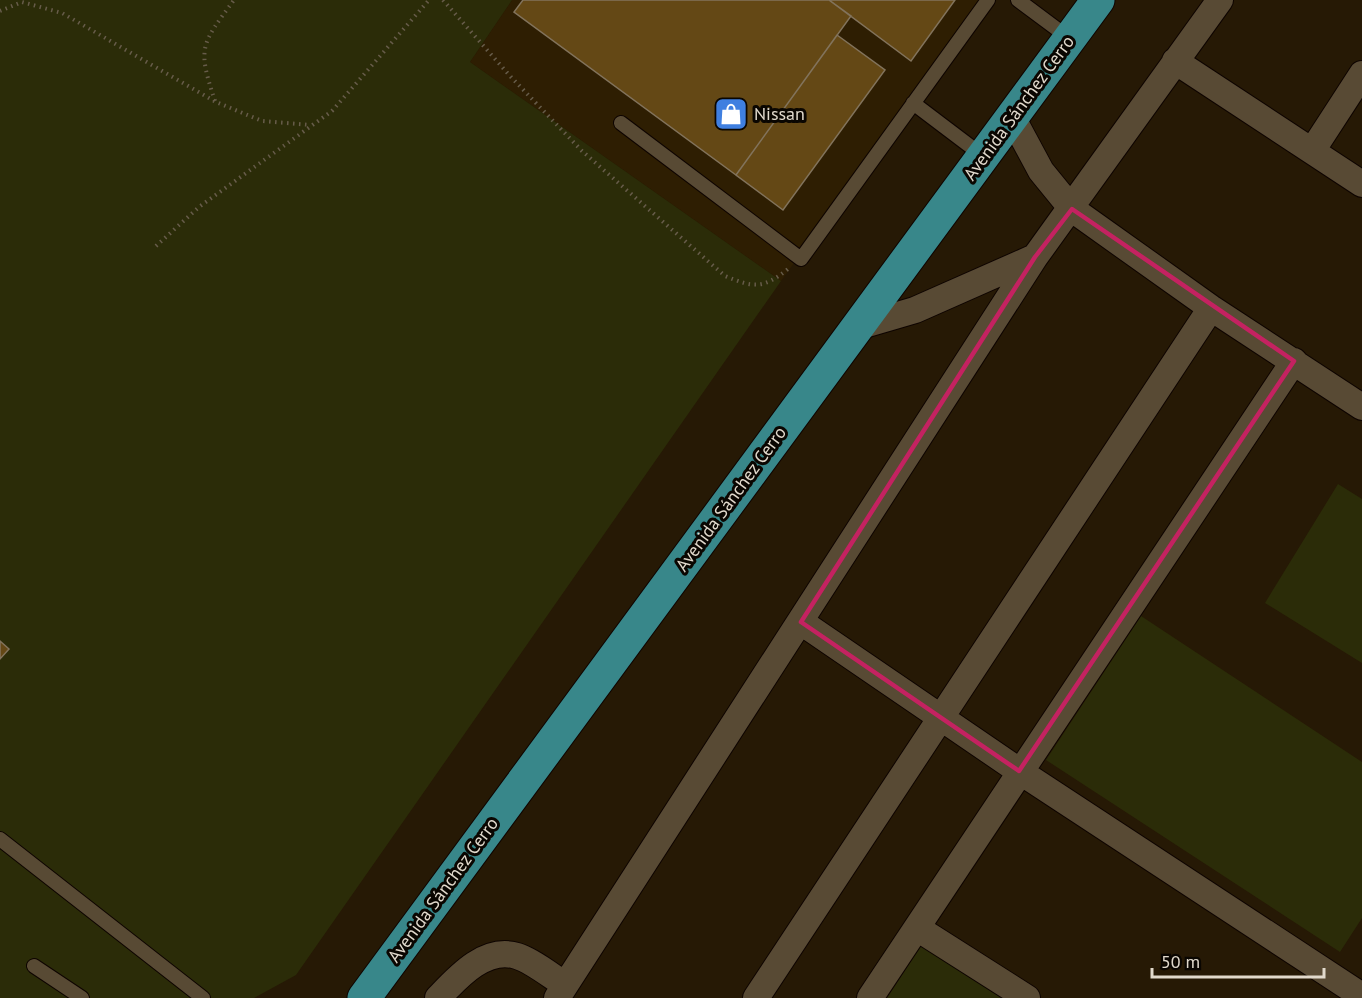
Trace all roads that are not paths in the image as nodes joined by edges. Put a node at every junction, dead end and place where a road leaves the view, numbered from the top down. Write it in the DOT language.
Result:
graph roads {
  1 [pos="988,0"];
  2 [pos="1018,0"];
  3 [pos="1098,0"];
  4 [pos="1220,0"];
  5 [pos="1070,39"];
  6 [pos="1175,61"];
  7 [pos="1362,74"];
  8 [pos="913,103"];
  9 [pos="1012,117"];
  10 [pos="621,123"];
  11 [pos="1312,151"];
  12 [pos="983,156"];
  13 [pos="1362,184"];
  14 [pos="1072,210"];
  15 [pos="1035,257"];
  16 [pos="1211,308"];
  17 [pos="857,327"];
  18 [pos="1293,361"];
  19 [pos="1362,407"];
  20 [pos="801,622"];
  21 [pos="940,716"];
  22 [pos="1019,771"];
  23 [pos="0,839"];
  24 [pos="917,928"];
  25 [pos="34,966"];
  26 [pos="561,992"];
  27 [pos="1362,996"];
  28 [pos="82,998"];
  29 [pos="203,998"];
  30 [pos="363,998"];
  31 [pos="438,998"];
  32 [pos="756,998"];
  33 [pos="870,998"];
  34 [pos="1027,998"];
  1 -- 8 [label="lane"];
  2 -- 5 [label="lane"];
  3 -- 5 [label="highway, Avenida Sánchez Cerro"];
  4 -- 6 [label="street"];
  5 -- 9 [label="highway, Avenida Sánchez Cerro"];
  6 -- 11 [label="street"];
  6 -- 14 [label="street"];
  7 -- 11 [label="street"];
  8 -- 10 [label="lane"];
  8 -- 12 [label="lane"];
  9 -- 12 [label="highway, Avenida Sánchez Cerro"];
  9 -- 14 [label="street"];
  11 -- 13 [label="street"];
  12 -- 17 [label="highway, Avenida Sánchez Cerro"];
  14 -- 15 [label="street"];
  14 -- 16 [label="street"];
  15 -- 17 [label="street"];
  15 -- 20 [label="street"];
  16 -- 18 [label="street"];
  16 -- 21 [label="street"];
  17 -- 30 [label="highway, Avenida Sánchez Cerro"];
  18 -- 19 [label="street"];
  18 -- 22 [label="street"];
  20 -- 21 [label="street"];
  20 -- 26 [label="street"];
  21 -- 22 [label="street"];
  21 -- 32 [label="street"];
  22 -- 24 [label="street"];
  22 -- 27 [label="street"];
  23 -- 29 [label="lane"];
  24 -- 33 [label="street"];
  24 -- 34 [label="street"];
  25 -- 28 [label="lane"];
  26 -- 31 [label="street"];
}
